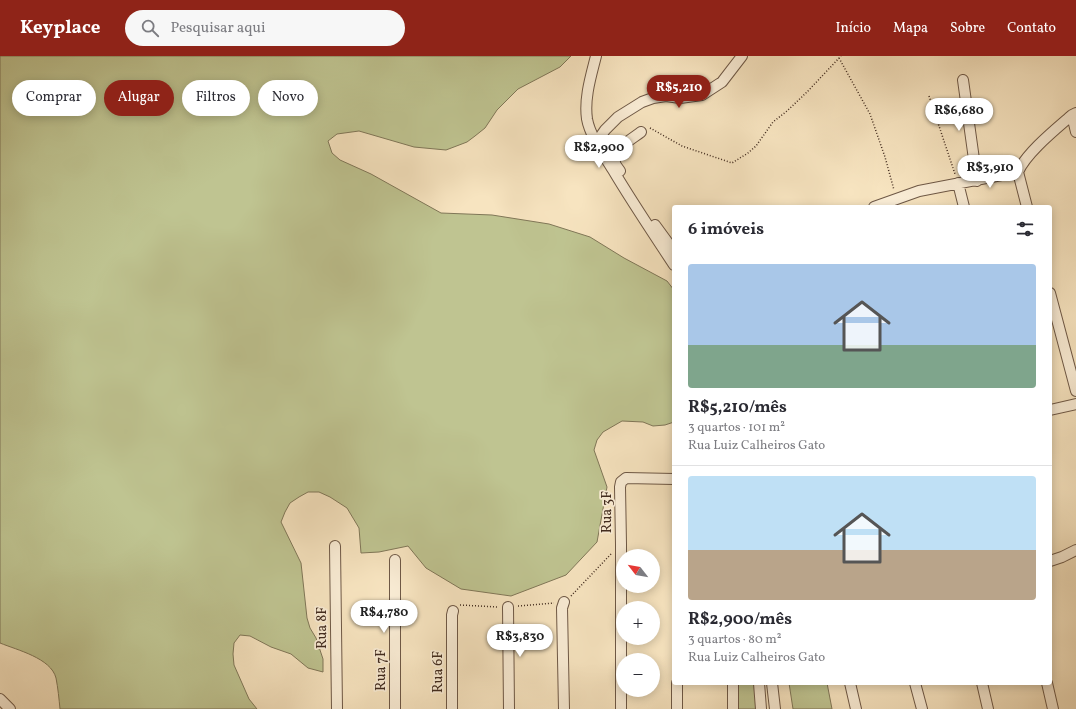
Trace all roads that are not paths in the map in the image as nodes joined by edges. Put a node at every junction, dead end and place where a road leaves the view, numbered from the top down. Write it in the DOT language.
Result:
graph roads {
  1 [pos="596,56"];
  2 [pos="742,56"];
  3 [pos="963,80"];
  4 [pos="1074,114"];
  5 [pos="641,132"];
  6 [pos="1076,132"];
  7 [pos="596,143"];
  8 [pos="1018,172"];
  9 [pos="977,181"];
  10 [pos="958,183"];
  11 [pos="897,203"];
  12 [pos="886,205"];
  13 [pos="964,205"];
  14 [pos="1027,205"];
  15 [pos="672,248"];
  16 [pos="672,262"];
  17 [pos="1052,300"];
  18 [pos="1076,391"];
  19 [pos="1076,404"];
  20 [pos="1052,410"];
  21 [pos="672,479"];
  22 [pos="335,546"];
  23 [pos="1076,550"];
  24 [pos="395,560"];
  25 [pos="1052,560"];
  26 [pos="564,602"];
  27 [pos="508,607"];
  28 [pos="452,611"];
  29 [pos="677,685"];
  30 [pos="733,685"];
  31 [pos="759,685"];
  32 [pos="772,685"];
  33 [pos="850,685"];
  34 [pos="916,685"];
  35 [pos="982,685"];
  36 [pos="1047,685"];
  37 [pos="0,699"];
  38 [pos="10,709"];
  39 [pos="337,709"];
  40 [pos="395,709"];
  41 [pos="452,709"];
  42 [pos="509,709"];
  43 [pos="564,709"];
  44 [pos="621,709"];
  45 [pos="677,709"];
  46 [pos="733,709"];
  47 [pos="761,709"];
  48 [pos="775,709"];
  49 [pos="856,709"];
  50 [pos="922,709"];
  51 [pos="988,709"];
  52 [pos="1053,709"];
  1 -- 7 [label="street"];
  2 -- 7 [label="street"];
  3 -- 9 [label="street"];
  4 -- 6 [label="street"];
  4 -- 8 [label="street"];
  5 -- 15 [label="street"];
  7 -- 16 [label="street"];
  8 -- 9 [label="street"];
  8 -- 14 [label="street"];
  9 -- 10 [label="street"];
  10 -- 11 [label="street"];
  10 -- 13 [label="street"];
  11 -- 12 [label="street"];
  17 -- 18 [label="street"];
  19 -- 20 [label="street"];
  21 -- 44 [label="street, Rua 3F"];
  22 -- 39 [label="street, Rua 8F"];
  23 -- 25 [label="street"];
  24 -- 40 [label="street, Rua 7F"];
  26 -- 43 [label="street"];
  27 -- 42 [label="street"];
  28 -- 41 [label="street, Rua 6F"];
  29 -- 45 [label="street"];
  30 -- 46 [label="street"];
  31 -- 47 [label="street"];
  32 -- 48 [label="street"];
  33 -- 49 [label="street"];
  34 -- 50 [label="street"];
  35 -- 51 [label="street"];
  36 -- 52 [label="street"];
  37 -- 38 [label="street"];
}
